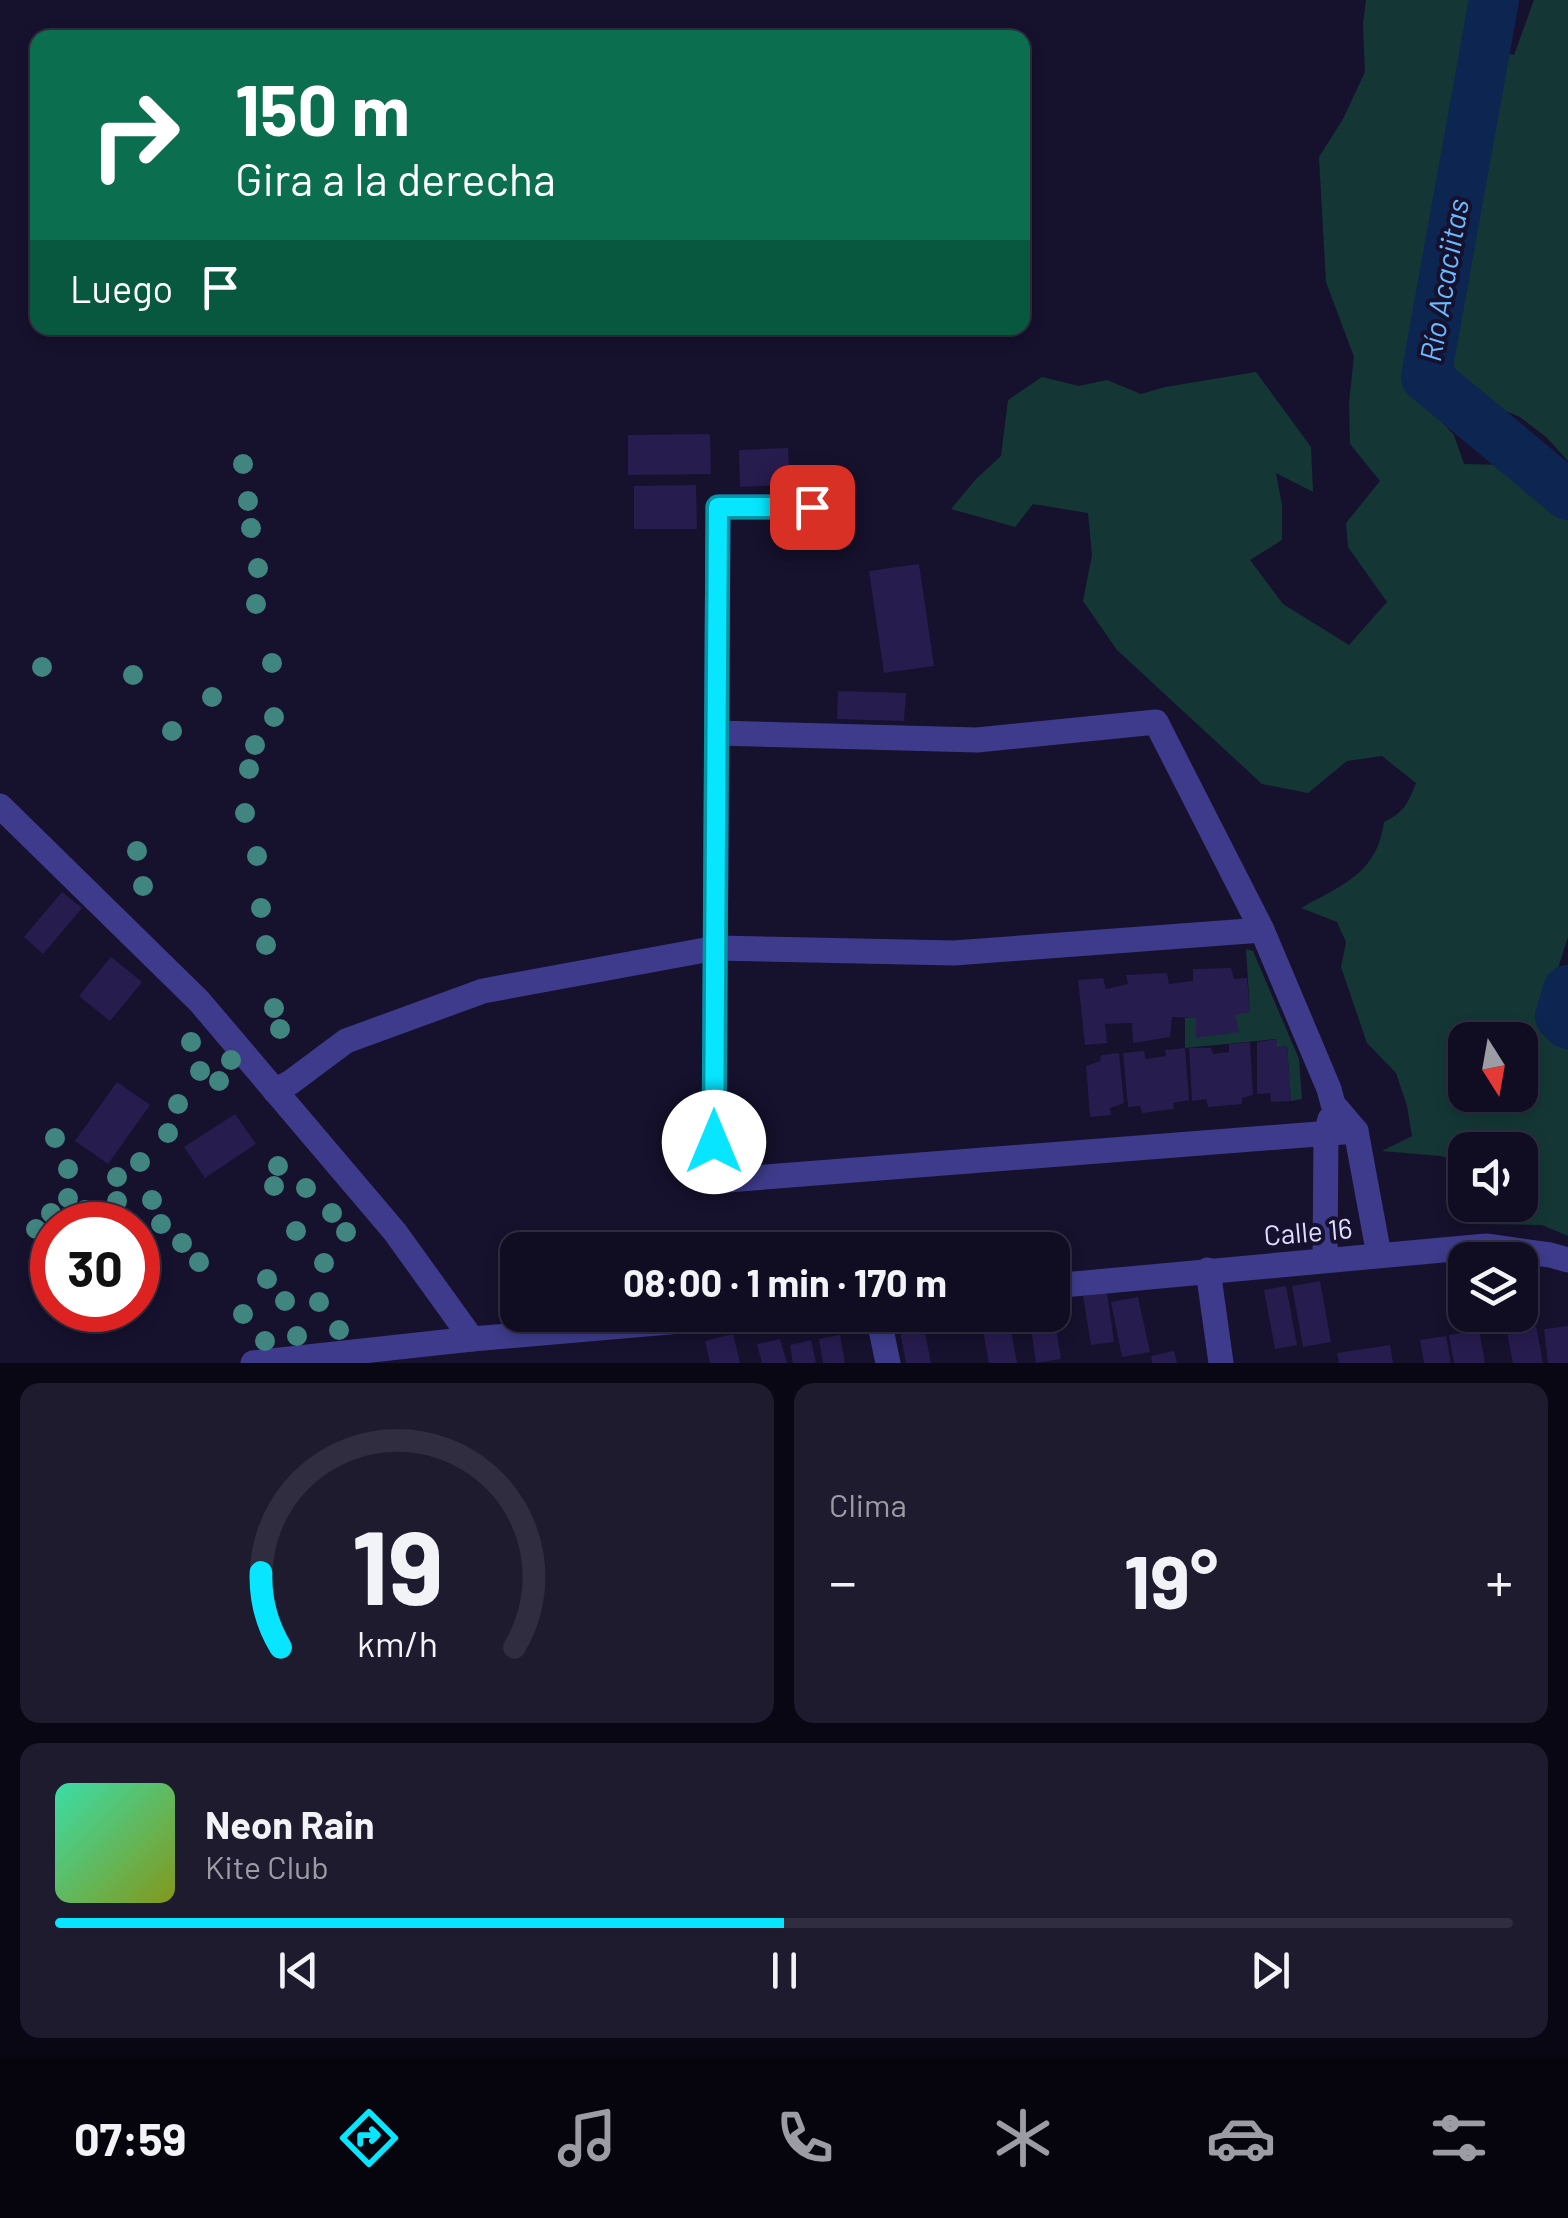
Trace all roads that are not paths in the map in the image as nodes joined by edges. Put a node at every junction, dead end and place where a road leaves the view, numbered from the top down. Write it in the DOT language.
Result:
graph roads {
  1 [pos="812,507"];
  2 [pos="717,733"];
  3 [pos="0,806"];
  4 [pos="1262,930"];
  5 [pos="716,948"];
  6 [pos="276,1091"];
  7 [pos="1333,1104"];
  8 [pos="1356,1131"];
  9 [pos="1326,1134"];
  10 [pos="1378,1255"];
  11 [pos="1325,1260"];
  12 [pos="1568,1260"];
  13 [pos="1208,1270"];
  14 [pos="1070,1284"];
  15 [pos="553,1332"];
  16 [pos="882,1332"];
  17 [pos="472,1339"];
  18 [pos="253,1363"];
  19 [pos="888,1363"];
  20 [pos="1222,1363"];
  1 -- 2 [label="street"];
  2 -- 4 [label="street"];
  2 -- 5 [label="street"];
  3 -- 6 [label="street"];
  4 -- 5 [label="street"];
  4 -- 7 [label="street"];
  5 -- 6 [label="street"];
  5 -- 9 [label="street"];
  6 -- 17 [label="street"];
  7 -- 8 [label="street"];
  7 -- 9 [label="street"];
  8 -- 9 [label="street"];
  8 -- 10 [label="street"];
  9 -- 11 [label="street"];
  10 -- 11 [label="street, Calle 16"];
  10 -- 12 [label="street, Calle 16"];
  11 -- 13 [label="street, Calle 16"];
  13 -- 14 [label="street, Calle 16"];
  13 -- 20 [label="street"];
  15 -- 17 [label="street"];
  16 -- 19 [label="street"];
  17 -- 18 [label="street"];
}
